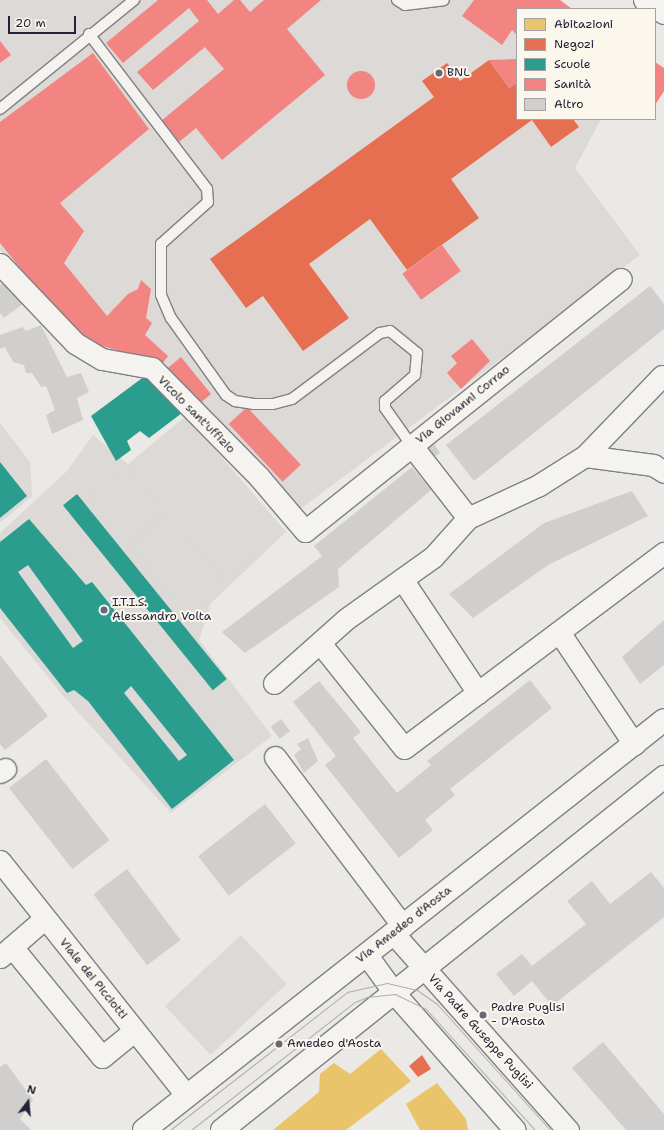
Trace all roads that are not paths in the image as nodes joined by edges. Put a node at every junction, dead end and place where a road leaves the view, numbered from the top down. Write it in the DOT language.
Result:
graph roads {
  1 [pos="134,0"];
  2 [pos="397,0"];
  3 [pos="444,0"];
  4 [pos="645,0"];
  5 [pos="656,8"];
  6 [pos="89,34"];
  7 [pos="0,108"];
  8 [pos="0,264"];
  9 [pos="621,279"];
  10 [pos="662,376"];
  11 [pos="412,446"];
  12 [pos="585,456"];
  13 [pos="664,472"];
  14 [pos="468,518"];
  15 [pos="305,531"];
  16 [pos="664,553"];
  17 [pos="402,579"];
  18 [pos="559,632"];
  19 [pos="320,643"];
  20 [pos="274,683"];
  21 [pos="478,693"];
  22 [pos="664,720"];
  23 [pos="634,744"];
  24 [pos="275,757"];
  25 [pos="664,777"];
  26 [pos="0,861"];
  27 [pos="44,919"];
  28 [pos="398,929"];
  29 [pos="6,952"];
  30 [pos="366,954"];
  31 [pos="425,970"];
  32 [pos="395,994"];
  33 [pos="134,1031"];
  34 [pos="187,1096"];
  35 [pos="144,1130"];
  36 [pos="222,1130"];
  37 [pos="515,1130"];
  38 [pos="568,1130"];
  1 -- 6 [label="lane"];
  2 -- 3 [label="lane"];
  4 -- 5 [label="street"];
  6 -- 7 [label="lane"];
  6 -- 11 [label="lane"];
  8 -- 15 [label="street, Vicolo sant'uffizio"];
  9 -- 11 [label="street, Via Giovanni Corrao"];
  10 -- 12 [label="street"];
  11 -- 14 [label="street"];
  11 -- 15 [label="street, Via Giovanni Corrao"];
  12 -- 13 [label="street"];
  12 -- 14 [label="street"];
  14 -- 17 [label="street"];
  16 -- 18 [label="street"];
  17 -- 19 [label="street"];
  17 -- 21 [label="street"];
  18 -- 21 [label="street"];
  18 -- 23 [label="street"];
  19 -- 20 [label="street"];
  19 -- 21 [label="street"];
  22 -- 23 [label="street, Via Amedeo d'Aosta"];
  23 -- 28 [label="street, Via Amedeo d'Aosta"];
  24 -- 28 [label="street, Via Padre Guseppe Puglisi"];
  25 -- 31 [label="street"];
  26 -- 27 [label="street, Viale dei Picciotti"];
  27 -- 29 [label="street"];
  27 -- 33 [label="street, Viale dei Picciotti"];
  28 -- 30 [label="street, Via Amedeo d'Aosta"];
  28 -- 31 [label="street, Via Padre Guseppe Puglisi"];
  29 -- 33 [label="street"];
  30 -- 32 [label="street"];
  30 -- 34 [label="street, Via Amedeo d'Aosta"];
  31 -- 32 [label="street"];
  31 -- 38 [label="street, Via Padre Guseppe Puglisi"];
  32 -- 36 [label="street"];
  32 -- 37 [label="street"];
  33 -- 34 [label="street, Viale dei Picciotti"];
  34 -- 35 [label="street, Via Amedeo d'Aosta"];
}
